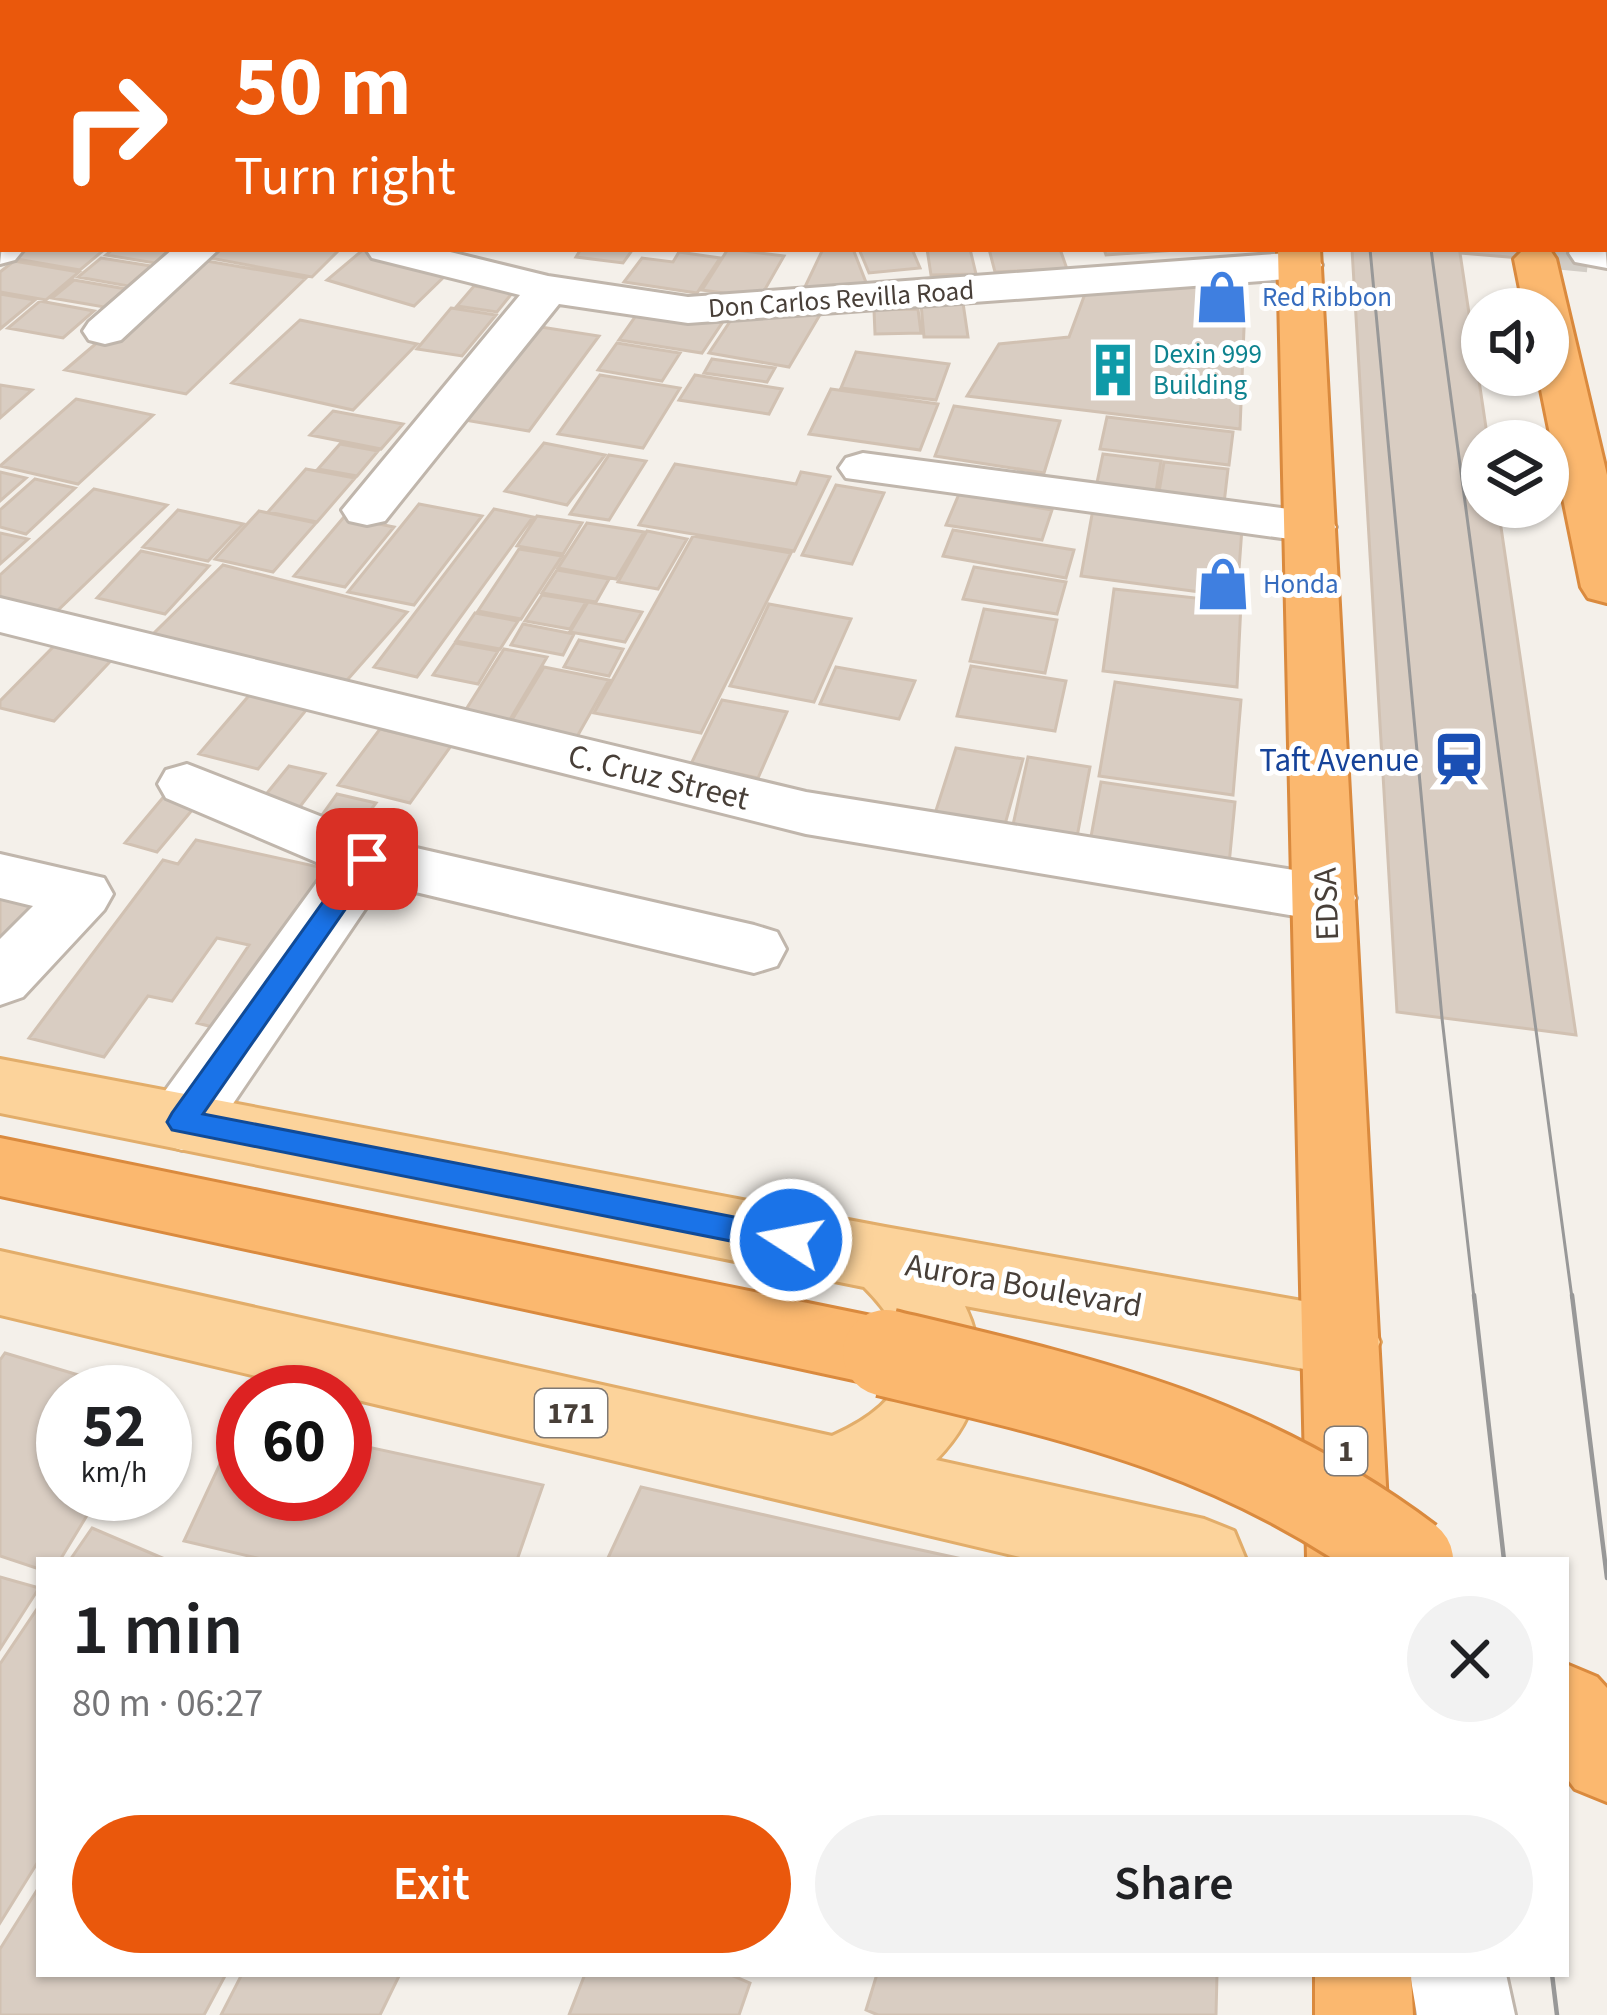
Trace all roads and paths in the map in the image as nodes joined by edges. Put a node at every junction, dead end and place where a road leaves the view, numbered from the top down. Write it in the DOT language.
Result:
graph roads {
  1 [pos="195,252"];
  2 [pos="399,252"];
  3 [pos="1300,257"];
  4 [pos="1535,260"];
  5 [pos="1541,288"];
  6 [pos="548,289"];
  7 [pos="105,332"];
  8 [pos="1565,396"];
  9 [pos="863,468"];
  10 [pos="367,510"];
  11 [pos="1311,527"];
  12 [pos="1607,587"];
  13 [pos="0,615"];
  14 [pos="187,784"];
  15 [pos="367,859"];
  16 [pos="0,876"];
  17 [pos="1325,898"];
  18 [pos="754,949"];
  19 [pos="0,980"];
  20 [pos="0,1086"];
  21 [pos="182,1122"];
  22 [pos="0,1167"];
  23 [pos="885,1259"];
  24 [pos="0,1282"];
  25 [pos="1342,1342"];
  26 [pos="836,1474"];
  27 [pos="1191,1557"];
  28 [pos="1349,1557"];
  29 [pos="1381,1557"];
  30 [pos="1406,1557"];
  31 [pos="1569,1712"];
  32 [pos="1607,1757"];
  33 [pos="1363,1977"];
  34 [pos="1459,1977"];
  35 [pos="1364,2015"];
  36 [pos="1466,2015"];
  1 -- 7 [label="street"];
  2 -- 6 [label="street, Don Carlos Revilla Road"];
  3 -- 6 [label="street, Don Carlos Revilla Road"];
  3 -- 11 [label="highway, EDSA / 1"];
  4 -- 5 [label="highway"];
  6 -- 10 [label="street"];
  8 -- 12 [label="highway"];
  9 -- 11 [label="street"];
  11 -- 17 [label="highway, EDSA / 1"];
  13 -- 17 [label="street, C. Cruz Street"];
  14 -- 15 [label="street"];
  15 -- 18 [label="street"];
  15 -- 21 [label="street"];
  16 -- 19 [label="street"];
  17 -- 25 [label="highway, EDSA / 1"];
  20 -- 21 [label="main road, Aurora Boulevard"];
  21 -- 23 [label="main road, Aurora Boulevard"];
  22 -- 30 [label="highway, bridge"];
  23 -- 25 [label="main road, Aurora Boulevard"];
  23 -- 26 [label="main road"];
  24 -- 26 [label="main road, 171"];
  25 -- 28 [label="highway, EDSA / 1"];
  25 -- 29 [label="street"];
  26 -- 27 [label="main road, 171"];
  31 -- 32 [label="highway"];
  33 -- 35 [label="highway"];
  34 -- 36 [label="street"];
}
